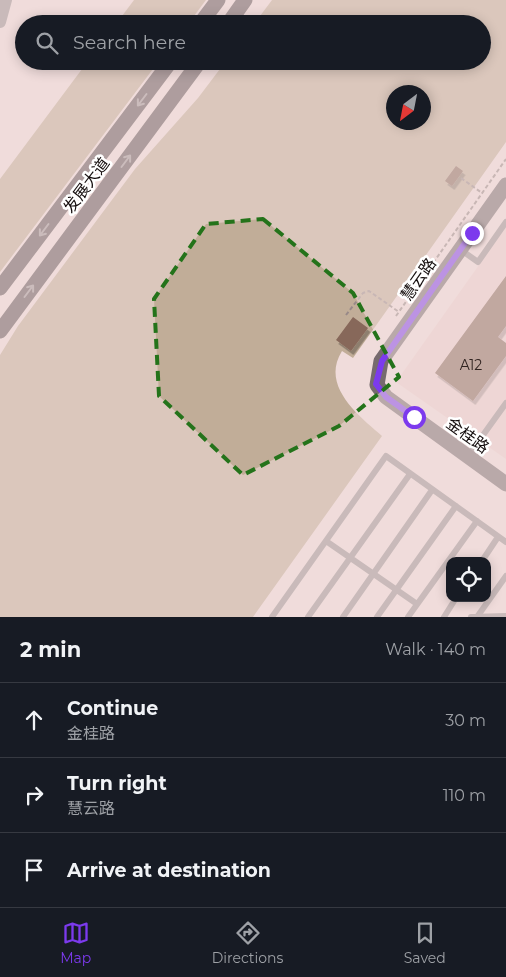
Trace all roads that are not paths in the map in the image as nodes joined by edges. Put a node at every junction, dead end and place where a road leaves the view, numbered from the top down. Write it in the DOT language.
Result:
graph roads {
  1 [pos="6,0"];
  2 [pos="218,0"];
  3 [pos="246,0"];
  4 [pos="207,15"];
  5 [pos="235,15"];
  6 [pos="0,22"];
  7 [pos="164,70"];
  8 [pos="193,70"];
  9 [pos="506,185"];
  10 [pos="506,200"];
  11 [pos="506,222"];
  12 [pos="464,252"];
  13 [pos="0,288"];
  14 [pos="0,331"];
  15 [pos="388,394"];
  16 [pos="506,403"];
  17 [pos="471,453"];
  18 [pos="410,474"];
  19 [pos="506,474"];
  20 [pos="506,484"];
  21 [pos="432,490"];
  22 [pos="456,506"];
  23 [pos="477,521"];
  24 [pos="498,537"];
  25 [pos="326,541"];
  26 [pos="506,542"];
  27 [pos="485,557"];
  28 [pos="350,558"];
  29 [pos="374,574"];
  30 [pos="506,576"];
  31 [pos="397,590"];
  32 [pos="453,602"];
  33 [pos="417,604"];
  34 [pos="506,616"];
  35 [pos="272,617"];
  36 [pos="308,617"];
  37 [pos="343,617"];
  38 [pos="377,617"];
  39 [pos="408,617"];
  40 [pos="444,617"];
  41 [pos="471,617"];
  42 [pos="477,617"];
  1 -- 6 [label="street"];
  2 -- 4 [label="main road"];
  3 -- 5 [label="main road"];
  7 -- 13 [label="main road, 发展大道, one-way"];
  14 -- 8 [label="main road, 发展大道, one-way"];
  9 -- 12 [label="street, 慧云路"];
  10 -- 12 [label="street, 慧云路"];
  11 -- 12 [label="lane"];
  12 -- 15 [label="street, 慧云路"];
  15 -- 17 [label="street, 金桂路"];
  16 -- 17 [label="lane"];
  17 -- 19 [label="street, 金桂路"];
  17 -- 20 [label="street, 金桂路"];
  18 -- 21 [label="lane"];
  18 -- 25 [label="lane"];
  18 -- 28 [label="lane"];
  21 -- 22 [label="lane"];
  21 -- 29 [label="lane"];
  22 -- 23 [label="lane"];
  22 -- 31 [label="lane"];
  23 -- 24 [label="lane"];
  23 -- 33 [label="lane"];
  24 -- 26 [label="lane"];
  24 -- 27 [label="lane"];
  25 -- 28 [label="lane"];
  25 -- 35 [label="lane"];
  28 -- 29 [label="lane"];
  28 -- 36 [label="lane"];
  29 -- 31 [label="lane"];
  29 -- 37 [label="lane"];
  30 -- 42 [label="lane"];
  31 -- 33 [label="lane"];
  31 -- 38 [label="lane"];
  32 -- 40 [label="lane"];
  33 -- 39 [label="lane"];
  34 -- 42 [label="lane"];
  41 -- 42 [label="lane"];
}
